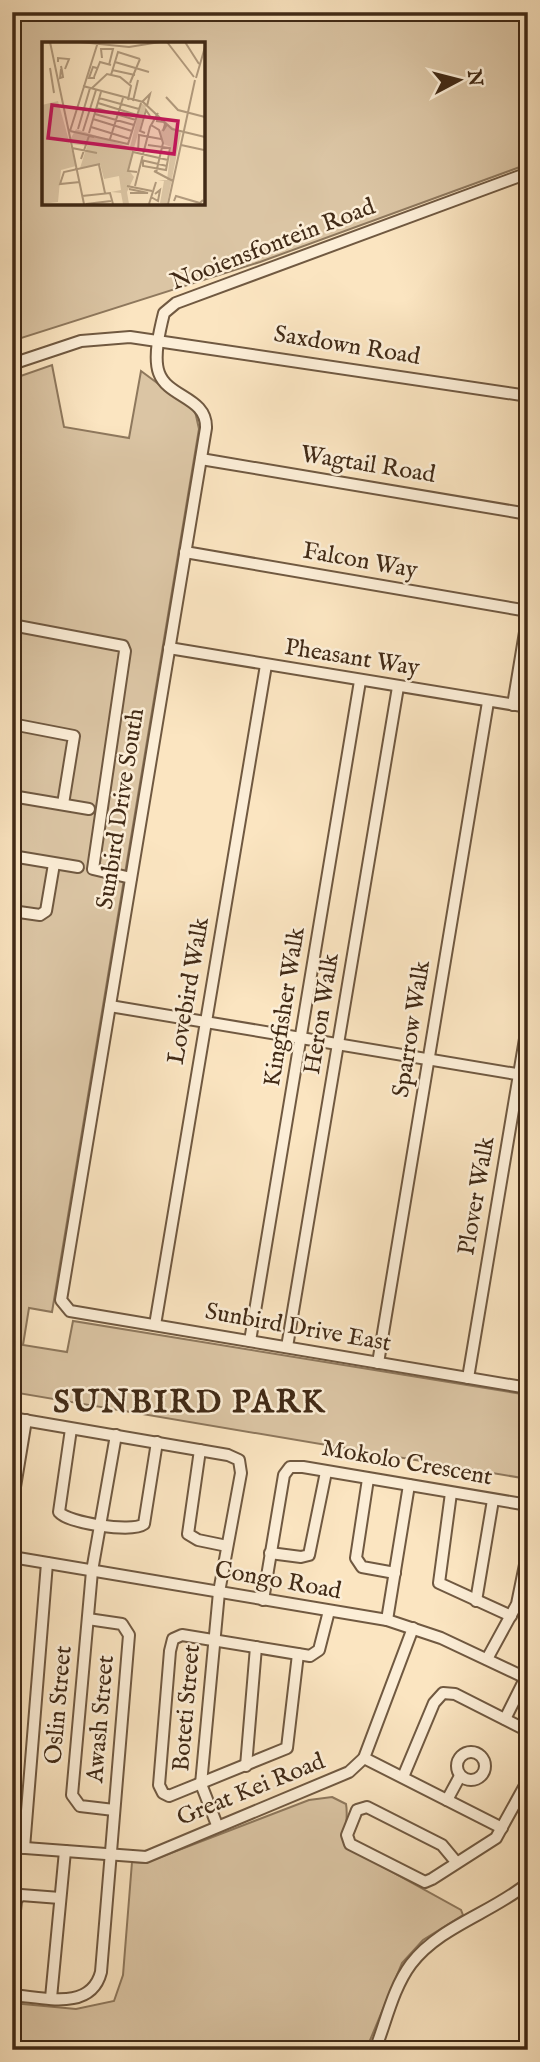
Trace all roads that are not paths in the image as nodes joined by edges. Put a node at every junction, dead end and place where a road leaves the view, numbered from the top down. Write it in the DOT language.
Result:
graph roads {
  1 [pos="528,173"];
  2 [pos="160,339"];
  3 [pos="12,364"];
  4 [pos="528,396"];
  5 [pos="201,459"];
  6 [pos="528,514"];
  7 [pos="185,552"];
  8 [pos="528,613"];
  9 [pos="12,625"];
  10 [pos="169,648"];
  11 [pos="266,665"];
  12 [pos="360,681"];
  13 [pos="398,687"];
  14 [pos="488,702"];
  15 [pos="513,705"];
  16 [pos="528,707"];
  17 [pos="14,724"];
  18 [pos="12,746"];
  19 [pos="12,796"];
  20 [pos="63,804"];
  21 [pos="89,809"];
  22 [pos="12,856"];
  23 [pos="54,864"];
  24 [pos="78,867"];
  25 [pos="131,878"];
  26 [pos="12,911"];
  27 [pos="110,1006"];
  28 [pos="528,1021"];
  29 [pos="205,1023"];
  30 [pos="301,1038"];
  31 [pos="338,1044"];
  32 [pos="428,1059"];
  33 [pos="523,1075"];
  34 [pos="63,1306"];
  35 [pos="155,1325"];
  36 [pos="250,1341"];
  37 [pos="287,1348"];
  38 [pos="378,1363"];
  39 [pos="468,1378"];
  40 [pos="528,1388"];
  41 [pos="12,1418"];
  42 [pos="26,1420"];
  43 [pos="71,1429"];
  44 [pos="116,1435"];
  45 [pos="157,1442"];
  46 [pos="200,1450"];
  47 [pos="326,1472"];
  48 [pos="368,1479"];
  49 [pos="409,1485"];
  50 [pos="451,1493"];
  51 [pos="493,1500"];
  52 [pos="12,1505"];
  53 [pos="528,1505"];
  54 [pos="101,1525"];
  55 [pos="227,1546"];
  56 [pos="528,1550"];
  57 [pos="270,1553"];
  58 [pos="12,1558"];
  59 [pos="47,1563"];
  60 [pos="92,1571"];
  61 [pos="395,1573"];
  62 [pos="219,1592"];
  63 [pos="263,1600"];
  64 [pos="475,1601"];
  65 [pos="329,1611"];
  66 [pos="511,1616"];
  67 [pos="88,1619"];
  68 [pos="387,1620"];
  69 [pos="413,1628"];
  70 [pos="214,1640"];
  71 [pos="256,1647"];
  72 [pos="298,1654"];
  73 [pos="487,1659"];
  74 [pos="527,1677"];
  75 [pos="505,1719"];
  76 [pos="528,1731"];
  77 [pos="364,1758"];
  78 [pos="246,1766"];
  79 [pos="460,1776"];
  80 [pos="403,1777"];
  81 [pos="528,1780"];
  82 [pos="201,1784"];
  83 [pos="447,1800"];
  84 [pos="114,1810"];
  85 [pos="217,1825"];
  86 [pos="502,1828"];
  87 [pos="18,1847"];
  88 [pos="65,1851"];
  89 [pos="110,1855"];
  90 [pos="457,1863"];
  91 [pos="528,1883"];
  92 [pos="60,1898"];
  93 [pos="12,1941"];
  94 [pos="12,1995"];
  95 [pos="51,1998"];
  96 [pos="375,2050"];
  1 -- 2 [label="street, Nooiensfontein Road"];
  2 -- 3 [label="street"];
  2 -- 4 [label="street, Saxdown Road"];
  2 -- 5 [label="street, Sunbird Drive South"];
  5 -- 6 [label="street, Wagtail Road"];
  5 -- 7 [label="street, Sunbird Drive South"];
  7 -- 8 [label="street, Falcon Way"];
  7 -- 10 [label="street, Sunbird Drive South"];
  8 -- 15 [label="street"];
  9 -- 25 [label="street"];
  10 -- 11 [label="street, Pheasant Way"];
  10 -- 25 [label="street, Sunbird Drive South"];
  11 -- 12 [label="street, Pheasant Way"];
  11 -- 29 [label="street, Lovebird Walk"];
  12 -- 13 [label="street, Pheasant Way"];
  12 -- 30 [label="street, Kingfisher Walk"];
  13 -- 14 [label="street, Pheasant Way"];
  13 -- 31 [label="street, Heron Walk"];
  14 -- 15 [label="street, Pheasant Way"];
  14 -- 32 [label="street, Sparrow Walk"];
  15 -- 16 [label="street, Pheasant Way"];
  17 -- 18 [label="street"];
  17 -- 20 [label="street"];
  19 -- 20 [label="street"];
  20 -- 21 [label="street"];
  22 -- 23 [label="street"];
  23 -- 24 [label="street"];
  23 -- 26 [label="street"];
  25 -- 27 [label="street, Sunbird Drive South"];
  27 -- 29 [label="street"];
  27 -- 34 [label="street, Sunbird Drive South"];
  28 -- 33 [label="street, Plover Walk"];
  29 -- 30 [label="street"];
  29 -- 35 [label="street, Lovebird Walk"];
  30 -- 31 [label="street"];
  30 -- 36 [label="street, Kingfisher Walk"];
  31 -- 32 [label="street"];
  31 -- 37 [label="street, Heron Walk"];
  32 -- 33 [label="street"];
  32 -- 38 [label="street, Sparrow Walk"];
  33 -- 39 [label="street, Plover Walk"];
  34 -- 35 [label="street, Sunbird Drive East"];
  35 -- 36 [label="street, Sunbird Drive East"];
  36 -- 37 [label="street, Sunbird Drive East"];
  37 -- 38 [label="street, Sunbird Drive East"];
  38 -- 39 [label="street, Sunbird Drive East"];
  39 -- 40 [label="street, Sunbird Drive East"];
  41 -- 42 [label="street"];
  42 -- 43 [label="street"];
  42 -- 52 [label="street"];
  43 -- 44 [label="street"];
  43 -- 54 [label="street"];
  44 -- 45 [label="street"];
  44 -- 54 [label="street, Oslin Street"];
  45 -- 46 [label="street"];
  45 -- 54 [label="street"];
  46 -- 55 [label="street"];
  46 -- 55 [label="street, Boteti Street"];
  47 -- 48 [label="street, Mokolo Crescent"];
  47 -- 57 [label="street"];
  47 -- 57 [label="street, Mokolo Crescent"];
  48 -- 49 [label="street, Mokolo Crescent"];
  48 -- 61 [label="street"];
  49 -- 50 [label="street, Mokolo Crescent"];
  49 -- 61 [label="street"];
  50 -- 51 [label="street, Mokolo Crescent"];
  50 -- 64 [label="street"];
  51 -- 53 [label="street, Mokolo Crescent"];
  51 -- 64 [label="street"];
  54 -- 60 [label="street, Oslin Street"];
  55 -- 62 [label="street, Boteti Street"];
  56 -- 66 [label="street"];
  57 -- 63 [label="street, Mokolo Crescent"];
  58 -- 59 [label="street, Congo Road"];
  59 -- 60 [label="street, Congo Road"];
  59 -- 87 [label="street"];
  60 -- 62 [label="street, Congo Road"];
  60 -- 67 [label="street, Oslin Street"];
  61 -- 68 [label="street"];
  62 -- 63 [label="street, Congo Road"];
  62 -- 70 [label="street, Boteti Street"];
  63 -- 65 [label="street, Congo Road"];
  64 -- 66 [label="street"];
  65 -- 68 [label="street, Congo Road"];
  65 -- 72 [label="street"];
  66 -- 73 [label="street"];
  67 -- 84 [label="street, Awash Street"];
  67 -- 84 [label="street, Oslin Street"];
  68 -- 69 [label="street, Congo Road"];
  69 -- 73 [label="street, Congo Road"];
  69 -- 77 [label="street"];
  70 -- 71 [label="street"];
  70 -- 82 [label="street, Boteti Street"];
  70 -- 82 [label="street"];
  71 -- 72 [label="street"];
  71 -- 78 [label="street"];
  72 -- 78 [label="street"];
  73 -- 74 [label="street, Congo Road"];
  74 -- 75 [label="street"];
  75 -- 76 [label="street"];
  75 -- 80 [label="street"];
  77 -- 80 [label="street"];
  77 -- 85 [label="street, Great Kei Road"];
  78 -- 82 [label="street"];
  79 -- 83 [label="street"];
  80 -- 83 [label="street"];
  81 -- 86 [label="street"];
  82 -- 85 [label="street, Boteti Street"];
  83 -- 86 [label="street"];
  84 -- 89 [label="street, Awash Street"];
  85 -- 89 [label="street, Great Kei Road"];
  86 -- 90 [label="street"];
  87 -- 88 [label="street, Great Kei Road"];
  88 -- 89 [label="street, Great Kei Road"];
  88 -- 92 [label="street"];
  89 -- 95 [label="street, Awash Street"];
  90 -- 90 [label="street"];
  91 -- 96 [label="street"];
  92 -- 93 [label="street"];
  92 -- 95 [label="street"];
  94 -- 95 [label="street, Awash Street"];
}
